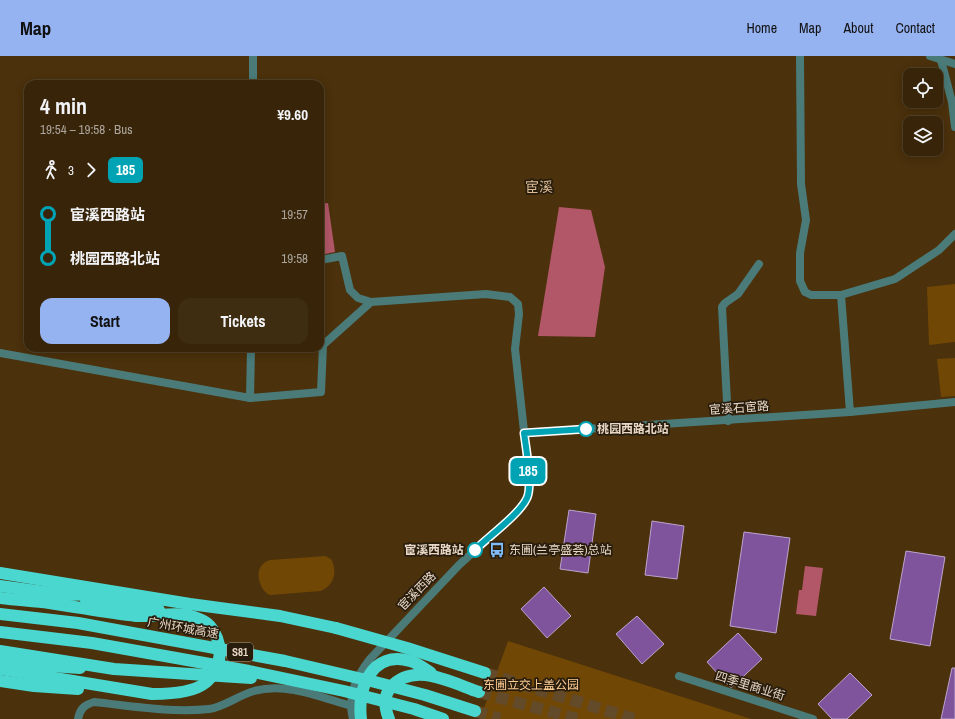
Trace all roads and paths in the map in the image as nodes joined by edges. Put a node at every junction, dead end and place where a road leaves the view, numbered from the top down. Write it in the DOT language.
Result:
graph roads {
  1 [pos="253,56"];
  2 [pos="800,56"];
  3 [pos="930,56"];
  4 [pos="941,60"];
  5 [pos="955,64"];
  6 [pos="253,80"];
  7 [pos="955,128"];
  8 [pos="955,234"];
  9 [pos="324,259"];
  10 [pos="759,264"];
  11 [pos="841,296"];
  12 [pos="371,302"];
  13 [pos="324,344"];
  14 [pos="251,352"];
  15 [pos="323,352"];
  16 [pos="0,354"];
  17 [pos="250,398"];
  18 [pos="955,402"];
  19 [pos="850,412"];
  20 [pos="728,421"];
  21 [pos="524,433"];
  22 [pos="0,573"];
  23 [pos="0,586"];
  24 [pos="67,595"];
  25 [pos="136,596"];
  26 [pos="0,598"];
  27 [pos="0,614"];
  28 [pos="182,614"];
  29 [pos="0,632"];
  30 [pos="0,651"];
  31 [pos="0,659"];
  32 [pos="98,667"];
  33 [pos="0,669"];
  34 [pos="485,673"];
  35 [pos="679,676"];
  36 [pos="439,678"];
  37 [pos="298,681"];
  38 [pos="0,682"];
  39 [pos="113,688"];
  40 [pos="479,692"];
  41 [pos="351,706"];
  42 [pos="475,711"];
  43 [pos="78,719"];
  44 [pos="353,719"];
  45 [pos="361,719"];
  46 [pos="389,719"];
  47 [pos="443,719"];
  48 [pos="813,719"];
  1 -- 6 [label="street"];
  2 -- 11 [label="street"];
  3 -- 4 [label="street"];
  4 -- 5 [label="street"];
  4 -- 7 [label="street"];
  8 -- 11 [label="street"];
  9 -- 12 [label="street"];
  10 -- 20 [label="street"];
  11 -- 19 [label="street"];
  12 -- 13 [label="street"];
  12 -- 21 [label="street, 宦溪西路"];
  14 -- 17 [label="street"];
  15 -- 17 [label="street"];
  16 -- 17 [label="street"];
  18 -- 19 [label="street, 宦溪石宦路"];
  19 -- 20 [label="street, 宦溪石宦路"];
  20 -- 21 [label="street, 宦溪石宦路"];
  21 -- 41 [label="street, 宦溪西路"];
  22 -- 25 [label="highway"];
  23 -- 24 [label="highway"];
  24 -- 25 [label="highway"];
  24 -- 28 [label="highway"];
  25 -- 34 [label="highway, bridge"];
  26 -- 28 [label="highway"];
  27 -- 42 [label="highway, 广州环城高速 / S81, bridge"];
  28 -- 39 [label="highway"];
  29 -- 37 [label="highway, S81, bridge"];
  30 -- 32 [label="highway, bridge"];
  31 -- 32 [label="highway, bridge"];
  32 -- 37 [label="highway, bridge"];
  33 -- 39 [label="highway"];
  35 -- 48 [label="street, 四季里商业街"];
  36 -- 40 [label="highway"];
  36 -- 45 [label="highway"];
  36 -- 46 [label="highway"];
  37 -- 47 [label="highway, S81, bridge"];
  38 -- 39 [label="highway"];
  41 -- 43 [label="street"];
  41 -- 44 [label="street, 宦溪西路"];
}
